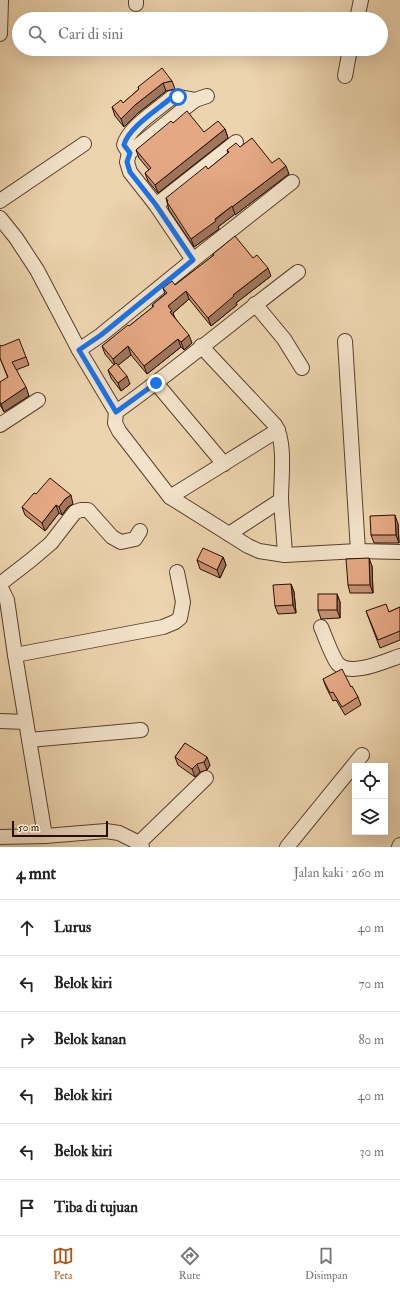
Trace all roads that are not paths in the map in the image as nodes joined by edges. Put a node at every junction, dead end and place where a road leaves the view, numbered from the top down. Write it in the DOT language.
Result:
graph roads {
  1 [pos="1,0"];
  2 [pos="361,0"];
  3 [pos="358,12"];
  4 [pos="0,34"];
  5 [pos="348,56"];
  6 [pos="344,76"];
  7 [pos="201,98"];
  8 [pos="236,142"];
  9 [pos="84,144"];
  10 [pos="292,182"];
  11 [pos="0,201"];
  12 [pos="156,205"];
  13 [pos="0,218"];
  14 [pos="193,260"];
  15 [pos="298,272"];
  16 [pos="255,304"];
  17 [pos="344,341"];
  18 [pos="202,346"];
  19 [pos="79,350"];
  20 [pos="302,368"];
  21 [pos="156,383"];
  22 [pos="38,400"];
  23 [pos="116,412"];
  24 [pos="0,425"];
  25 [pos="278,430"];
  26 [pos="224,464"];
  27 [pos="170,497"];
  28 [pos="281,500"];
  29 [pos="140,532"];
  30 [pos="229,534"];
  31 [pos="358,551"];
  32 [pos="400,552"];
  33 [pos="285,555"];
  34 [pos="177,572"];
  35 [pos="0,585"];
  36 [pos="321,627"];
  37 [pos="15,655"];
  38 [pos="400,656"];
  39 [pos="0,721"];
  40 [pos="26,722"];
  41 [pos="142,730"];
  42 [pos="29,740"];
  43 [pos="362,755"];
  44 [pos="206,778"];
  45 [pos="45,836"];
  46 [pos="0,837"];
  47 [pos="140,845"];
  48 [pos="287,847"];
  1 -- 4 [label="street"];
  2 -- 3 [label="street"];
  5 -- 6 [label="street"];
  7 -- 12 [label="street"];
  8 -- 12 [label="street"];
  9 -- 11 [label="street"];
  10 -- 14 [label="street"];
  12 -- 14 [label="street"];
  13 -- 19 [label="street"];
  14 -- 19 [label="street"];
  15 -- 16 [label="street"];
  16 -- 18 [label="street"];
  16 -- 20 [label="street"];
  17 -- 31 [label="street"];
  18 -- 21 [label="street"];
  18 -- 25 [label="street"];
  19 -- 23 [label="street"];
  21 -- 23 [label="street"];
  21 -- 26 [label="street"];
  22 -- 24 [label="street"];
  23 -- 27 [label="street"];
  25 -- 26 [label="street"];
  25 -- 28 [label="street"];
  26 -- 27 [label="street"];
  27 -- 30 [label="street"];
  28 -- 30 [label="street"];
  28 -- 33 [label="street"];
  29 -- 35 [label="street"];
  30 -- 33 [label="street"];
  31 -- 32 [label="street"];
  31 -- 33 [label="street"];
  34 -- 37 [label="street"];
  35 -- 37 [label="street"];
  36 -- 38 [label="street"];
  37 -- 40 [label="street"];
  39 -- 40 [label="street"];
  40 -- 42 [label="street"];
  41 -- 42 [label="street"];
  42 -- 45 [label="street"];
  43 -- 48 [label="street"];
  44 -- 47 [label="street"];
  45 -- 46 [label="street"];
  45 -- 47 [label="street"];
}
